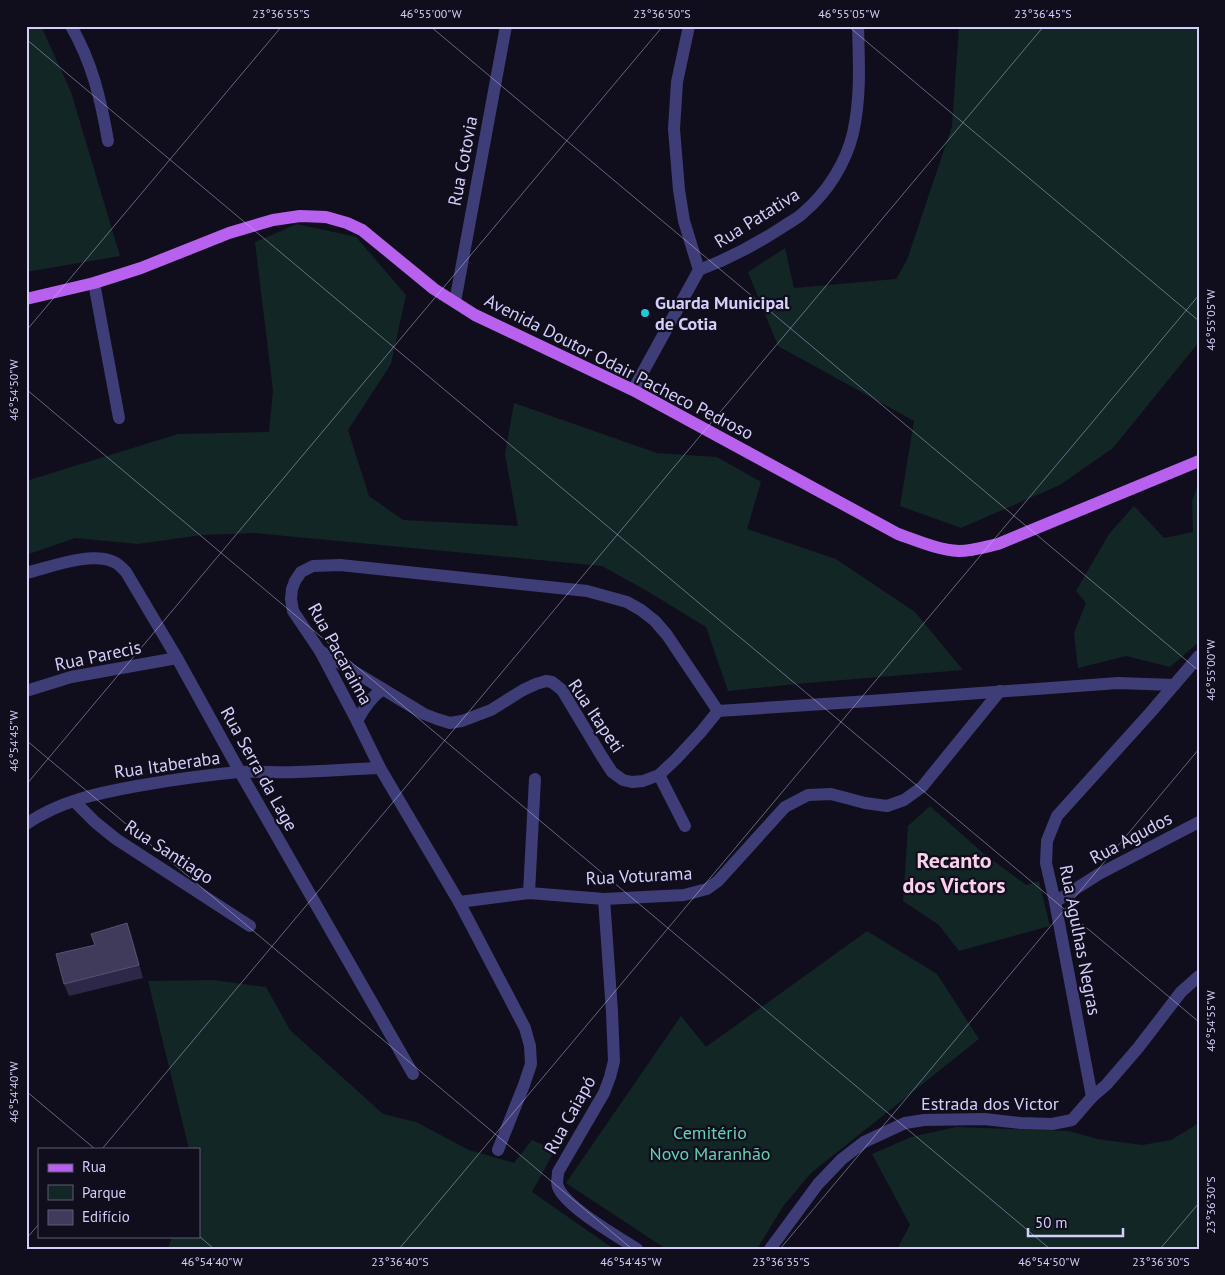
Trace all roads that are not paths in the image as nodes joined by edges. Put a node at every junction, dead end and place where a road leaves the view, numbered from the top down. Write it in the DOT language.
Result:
graph roads {
  1 [pos="71,26"];
  2 [pos="506,26"];
  3 [pos="689,26"];
  4 [pos="858,26"];
  5 [pos="108,141"];
  6 [pos="699,270"];
  7 [pos="94,283"];
  8 [pos="26,299"];
  9 [pos="454,302"];
  10 [pos="633,390"];
  11 [pos="119,418"];
  12 [pos="1199,461"];
  13 [pos="26,573"];
  14 [pos="320,651"];
  15 [pos="1199,656"];
  16 [pos="177,658"];
  17 [pos="1174,685"];
  18 [pos="383,689"];
  19 [pos="26,691"];
  20 [pos="1000,692"];
  21 [pos="718,711"];
  22 [pos="357,721"];
  23 [pos="380,768"];
  24 [pos="240,772"];
  25 [pos="658,775"];
  26 [pos="535,779"];
  27 [pos="74,801"];
  28 [pos="1199,822"];
  29 [pos="26,824"];
  30 [pos="684,826"];
  31 [pos="529,893"];
  32 [pos="604,899"];
  33 [pos="459,902"];
  34 [pos="1055,902"];
  35 [pos="250,926"];
  36 [pos="1199,976"];
  37 [pos="413,1074"];
  38 [pos="1092,1097"];
  39 [pos="498,1150"];
  40 [pos="637,1249"];
  41 [pos="770,1249"];
  1 -- 5 [label="street"];
  2 -- 9 [label="street, Rua Cotovia"];
  3 -- 6 [label="street"];
  4 -- 6 [label="street, Rua Patativa"];
  6 -- 10 [label="street"];
  7 -- 8 [label="main road, Avenida Doutor Odair Pacheco Pedroso"];
  7 -- 9 [label="main road, Avenida Doutor Odair Pacheco Pedroso"];
  7 -- 11 [label="street"];
  9 -- 10 [label="main road, Avenida Doutor Odair Pacheco Pedroso"];
  10 -- 12 [label="main road, Avenida Doutor Odair Pacheco Pedroso"];
  13 -- 16 [label="street, Rua Serra da Lage"];
  14 -- 18 [label="street, Rua Itapeti"];
  14 -- 21 [label="street, Rua Pacaraima"];
  14 -- 22 [label="street, Rua Pacaraima"];
  15 -- 17 [label="street, Rua Agulhas Negras"];
  16 -- 19 [label="street, Rua Parecis"];
  16 -- 24 [label="street, Rua Serra da Lage"];
  17 -- 20 [label="street"];
  17 -- 34 [label="street, Rua Agulhas Negras"];
  18 -- 22 [label="street"];
  18 -- 25 [label="street, Rua Itapeti"];
  20 -- 21 [label="street"];
  20 -- 32 [label="street, Rua Voturama"];
  21 -- 25 [label="street, Rua Itapeti"];
  22 -- 23 [label="street, Rua Pacaraima"];
  23 -- 24 [label="street, Rua Itaberaba"];
  23 -- 33 [label="street, Rua Pacaraima"];
  24 -- 27 [label="street, Rua Itaberaba"];
  24 -- 37 [label="street, Rua Serra da Lage"];
  25 -- 30 [label="street"];
  26 -- 31 [label="street"];
  27 -- 29 [label="street, Rua Itaberaba"];
  27 -- 35 [label="street, Rua Santiago"];
  28 -- 34 [label="street, Rua Agudos"];
  31 -- 32 [label="street, Rua Voturama"];
  31 -- 33 [label="street, Rua Voturama"];
  32 -- 40 [label="street, Rua Caiapó"];
  33 -- 39 [label="street, Rua Pacaraima"];
  34 -- 38 [label="street, Rua Agulhas Negras"];
  36 -- 38 [label="street, Estrada dos Victor"];
  38 -- 41 [label="street, Estrada dos Victor"];
}
